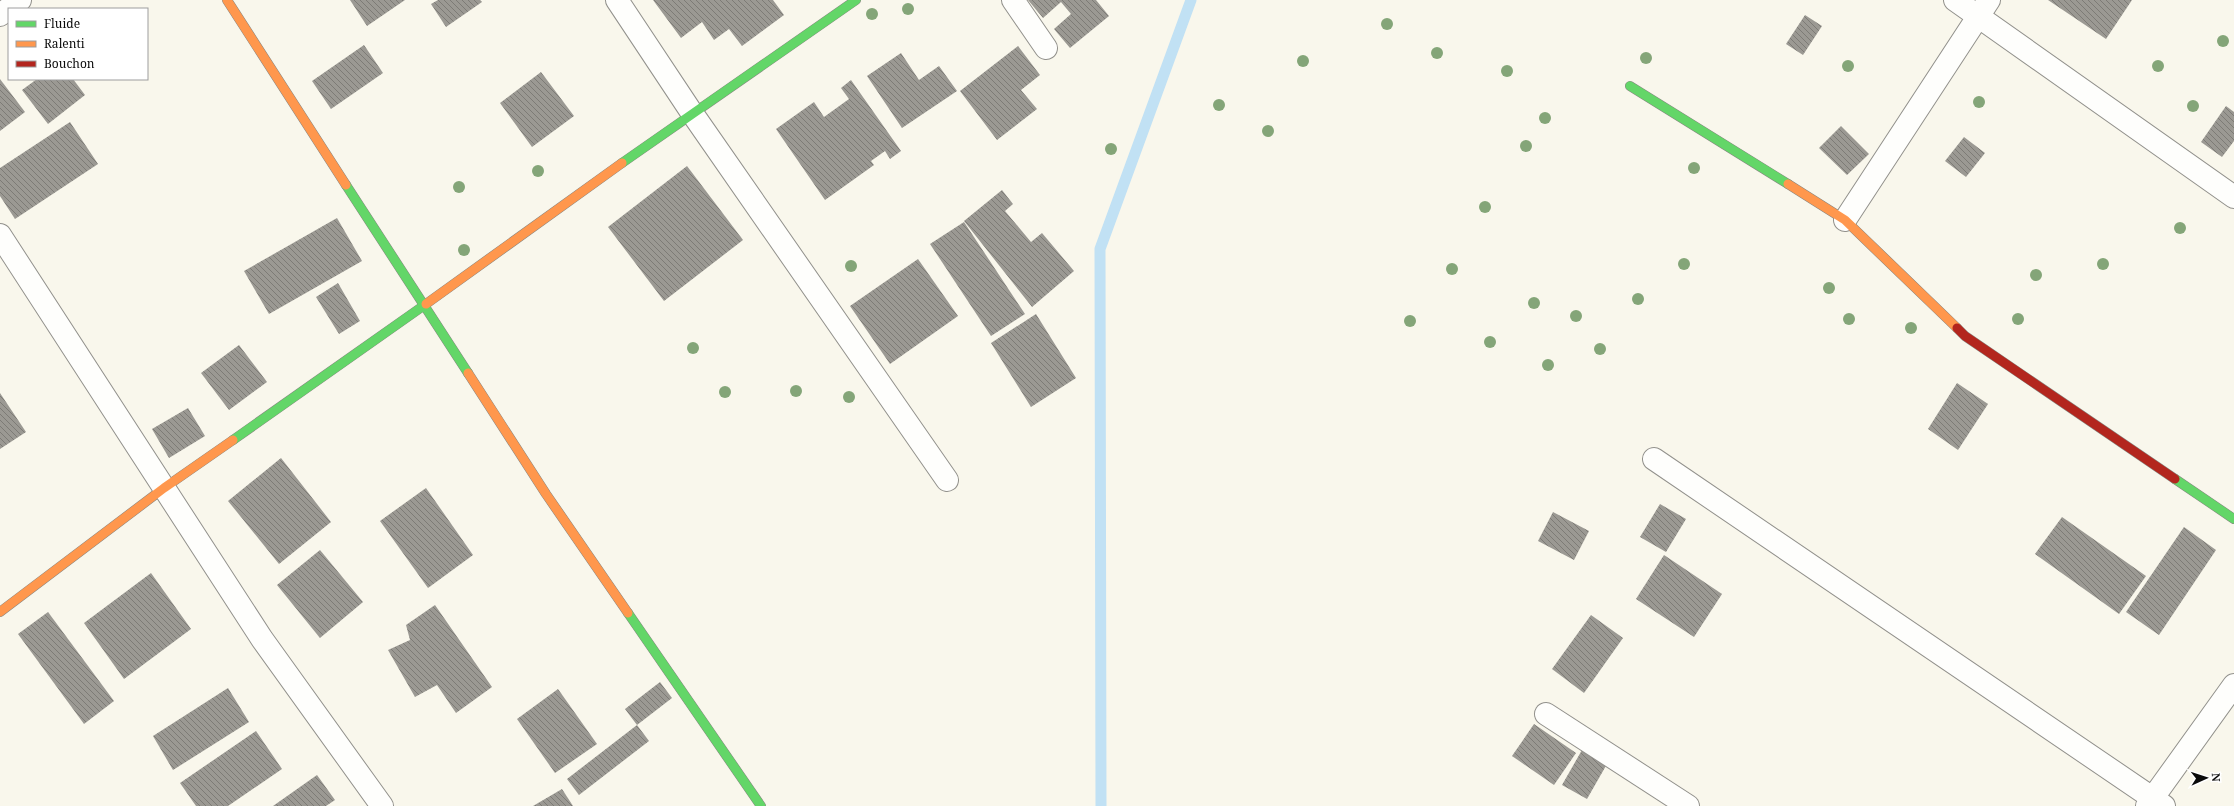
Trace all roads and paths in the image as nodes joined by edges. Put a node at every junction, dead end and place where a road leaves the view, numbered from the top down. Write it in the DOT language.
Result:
graph roads {
  1 [pos="20,0"];
  2 [pos="227,0"];
  3 [pos="617,0"];
  4 [pos="856,0"];
  5 [pos="1013,0"];
  6 [pos="1955,0"];
  7 [pos="9,8"];
  8 [pos="1984,8"];
  9 [pos="1046,48"];
  10 [pos="1630,86"];
  11 [pos="692,113"];
  12 [pos="2234,197"];
  13 [pos="1845,220"];
  14 [pos="0,235"];
  15 [pos="424,306"];
  16 [pos="1654,459"];
  17 [pos="948,480"];
  18 [pos="164,488"];
  19 [pos="2234,519"];
  20 [pos="0,612"];
  21 [pos="2234,685"];
  22 [pos="1546,714"];
  23 [pos="2155,803"];
  24 [pos="382,806"];
  25 [pos="761,806"];
  26 [pos="1688,806"];
  1 -- 7 [label="street"];
  2 -- 15 [label="street"];
  3 -- 11 [label="street"];
  4 -- 11 [label="street"];
  5 -- 9 [label="street"];
  6 -- 8 [label="street"];
  8 -- 12 [label="street"];
  8 -- 13 [label="street"];
  10 -- 13 [label="street"];
  11 -- 15 [label="street"];
  11 -- 17 [label="street"];
  13 -- 19 [label="street"];
  14 -- 18 [label="street"];
  15 -- 18 [label="street"];
  15 -- 25 [label="street"];
  16 -- 23 [label="street"];
  18 -- 20 [label="street"];
  18 -- 24 [label="street"];
  21 -- 23 [label="street"];
  22 -- 26 [label="street"];
}
